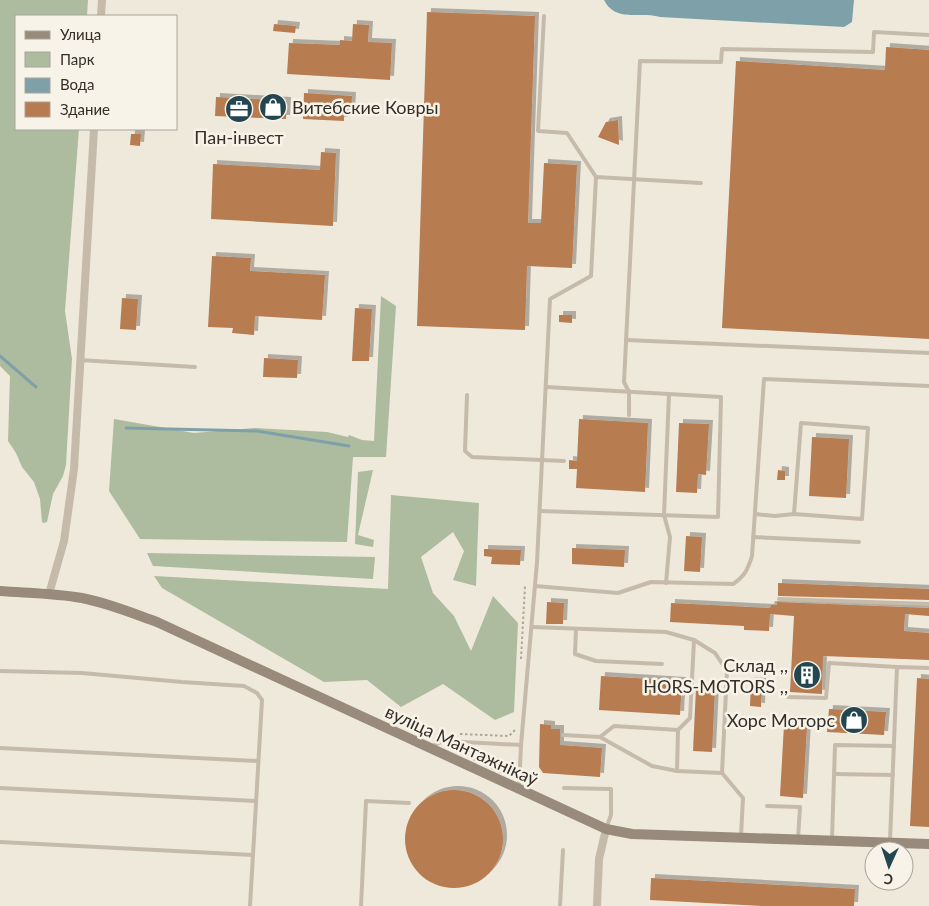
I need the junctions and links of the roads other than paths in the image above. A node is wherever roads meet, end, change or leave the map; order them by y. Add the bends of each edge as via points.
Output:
1 (102, 0) edge
2 (101, 15) edge
3 (544, 16) dead end
4 (929, 35) edge
5 (94, 130) edge
6 (596, 177) junction
7 (634, 179) junction
8 (701, 183) dead end
9 (626, 340) junction
10 (929, 353) edge
11 (79, 360) junction
12 (195, 367) dead end
13 (929, 386) edge
14 (546, 387) junction
15 (629, 392) junction
16 (669, 394) junction
17 (467, 395) dead end
18 (629, 415) dead end
19 (542, 461) junction
20 (564, 461) dead end
21 (540, 511) junction
22 (756, 514) junction
23 (794, 514) junction
24 (664, 515) junction
25 (754, 538) junction
26 (860, 542) dead end
27 (666, 583) junction
28 (535, 586) junction
29 (0, 591) edge
30 (49, 594) junction
31 (779, 599) dead end
32 (929, 604) edge
33 (532, 627) junction
34 (576, 629) junction
35 (694, 640) junction
36 (662, 664) dead end
37 (897, 667) junction
38 (929, 668) edge
39 (0, 670) edge
40 (788, 697) dead end
41 (678, 730) junction
42 (562, 735) dead end
43 (600, 737) junction
44 (521, 745) junction
45 (894, 746) junction
46 (429, 747) junction
47 (0, 748) edge
48 (258, 761) junction
49 (677, 771) junction
50 (722, 773) junction
51 (834, 774) junction
52 (892, 775) junction
53 (0, 788) edge
54 (564, 788) dead end
55 (518, 789) junction
56 (256, 801) junction
57 (409, 803) dead end
58 (767, 806) dead end
59 (606, 829) junction
60 (741, 838) junction
61 (798, 839) junction
62 (832, 840) junction
63 (890, 841) edge
64 (0, 842) edge
65 (864, 842) edge
66 (914, 844) edge
67 (929, 844) edge
68 (563, 850) dead end
69 (253, 855) junction
70 (250, 906) edge
71 (360, 906) edge
72 (560, 906) edge
73 (597, 906) edge

1 - 2 street
3 - 6 lane via 538,131 567,133
4 - 7 lane via 874,32 873,52 722,49 721,62 640,61
5 - 11 street
6 - 7 lane
6 - 14 lane via 590,276 550,299
7 - 8 lane
7 - 9 lane
9 - 10 lane
9 - 15 lane via 624,382
11 - 12 lane
11 - 30 street via 68,520
13 - 22 lane via 764,379
14 - 15 lane
14 - 19 lane
15 - 16 lane
15 - 18 lane
16 - 24 lane
16 - 24 lane via 721,397 718,517
17 - 19 lane via 465,451 472,457
19 - 20 lane
19 - 21 lane
21 - 24 lane
21 - 28 lane
22 - 23 lane
22 - 25 lane
23 - 23 lane via 862,519 868,428 801,423
24 - 27 lane via 670,537
25 - 26 lane
25 - 27 lane via 748,570 733,584
27 - 28 lane via 651,582 618,593
28 - 33 lane
29 - 30 street, вуліца Мантажнікаў
30 - 46 street, вуліца Мантажнікаў via 106,604 157,622
31 - 32 lane
33 - 34 lane
33 - 44 lane
34 - 35 lane via 666,632
34 - 36 lane via 575,654 596,661
35 - 41 lane via 690,718
35 - 50 lane via 715,653 727,671
37 - 38 lane
37 - 40 lane via 829,663 826,698
37 - 45 lane
39 - 48 lane via 244,686 262,700
41 - 43 lane via 614,726
41 - 49 lane
42 - 43 lane
43 - 49 lane via 652,766
44 - 46 lane via 444,741
44 - 55 lane
45 - 51 lane via 835,745
45 - 52 lane
46 - 55 street, вуліца Мантажнікаў
47 - 48 lane
48 - 56 lane
49 - 50 lane
50 - 60 lane via 743,798
51 - 52 lane
51 - 62 lane
52 - 63 lane
53 - 56 lane
54 - 59 lane via 611,789 611,815
55 - 59 street, вуліца Мантажнікаў
56 - 69 lane
57 - 71 lane via 366,801
58 - 61 lane via 800,807
59 - 60 street, вуліца Мантажнікаў via 632,834
59 - 73 street via 599,859
60 - 61 street, вуліца Мантажнікаў
61 - 62 street, вуліца Мантажнікаў
62 - 65 street, вуліца Мантажнікаў
64 - 69 lane
66 - 67 street, вуліца Мантажнікаў
68 - 72 lane
69 - 70 lane

